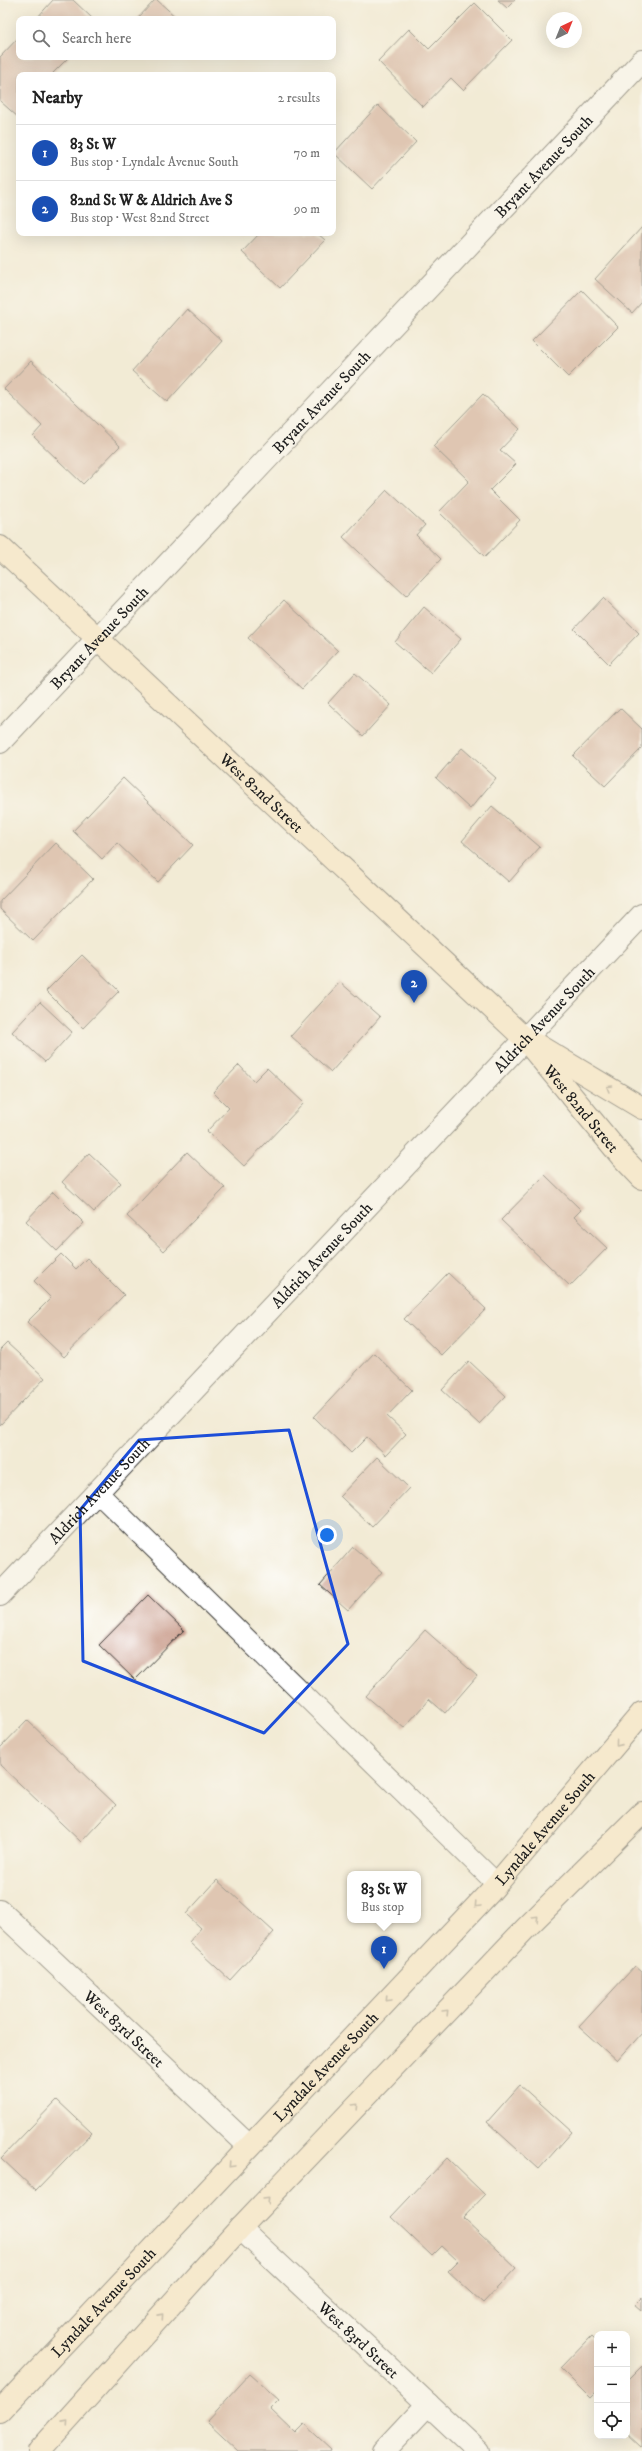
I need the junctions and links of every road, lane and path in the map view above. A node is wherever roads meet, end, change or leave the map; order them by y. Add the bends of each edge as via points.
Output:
1 (642, 61) edge
2 (0, 547) edge
3 (98, 639) junction
4 (0, 742) edge
5 (642, 915) edge
6 (524, 1038) junction
7 (642, 1108) edge
8 (642, 1178) edge
9 (98, 1492) junction
10 (0, 1595) edge
11 (642, 1713) edge
12 (642, 1813) edge
13 (497, 1884) junction
14 (0, 1911) edge
15 (249, 2146) junction
16 (240, 2228) junction
17 (428, 2404) junction
18 (0, 2411) edge
19 (39, 2451) edge
20 (384, 2451) edge
21 (478, 2451) edge

1 - 3 street, Bryant Avenue South
2 - 3 main road, West 82nd Street
3 - 4 street, Bryant Avenue South
3 - 6 main road, West 82nd Street
5 - 6 street, Aldrich Avenue South
7 -> 6 main road, West 82nd Street
6 - 8 main road, West 82nd Street
6 - 9 street, Aldrich Avenue South
9 - 10 street, Aldrich Avenue South
9 - 13 lane
11 -> 13 main road, Lyndale Avenue South
16 -> 12 main road via 525,1929
13 -> 15 main road, Lyndale Avenue South
14 - 15 street, West 83rd Street
15 -> 18 main road, Lyndale Avenue South
16 - 17 street, West 83rd Street
19 -> 16 main road
17 - 20 street
17 - 21 street, West 83rd Street

